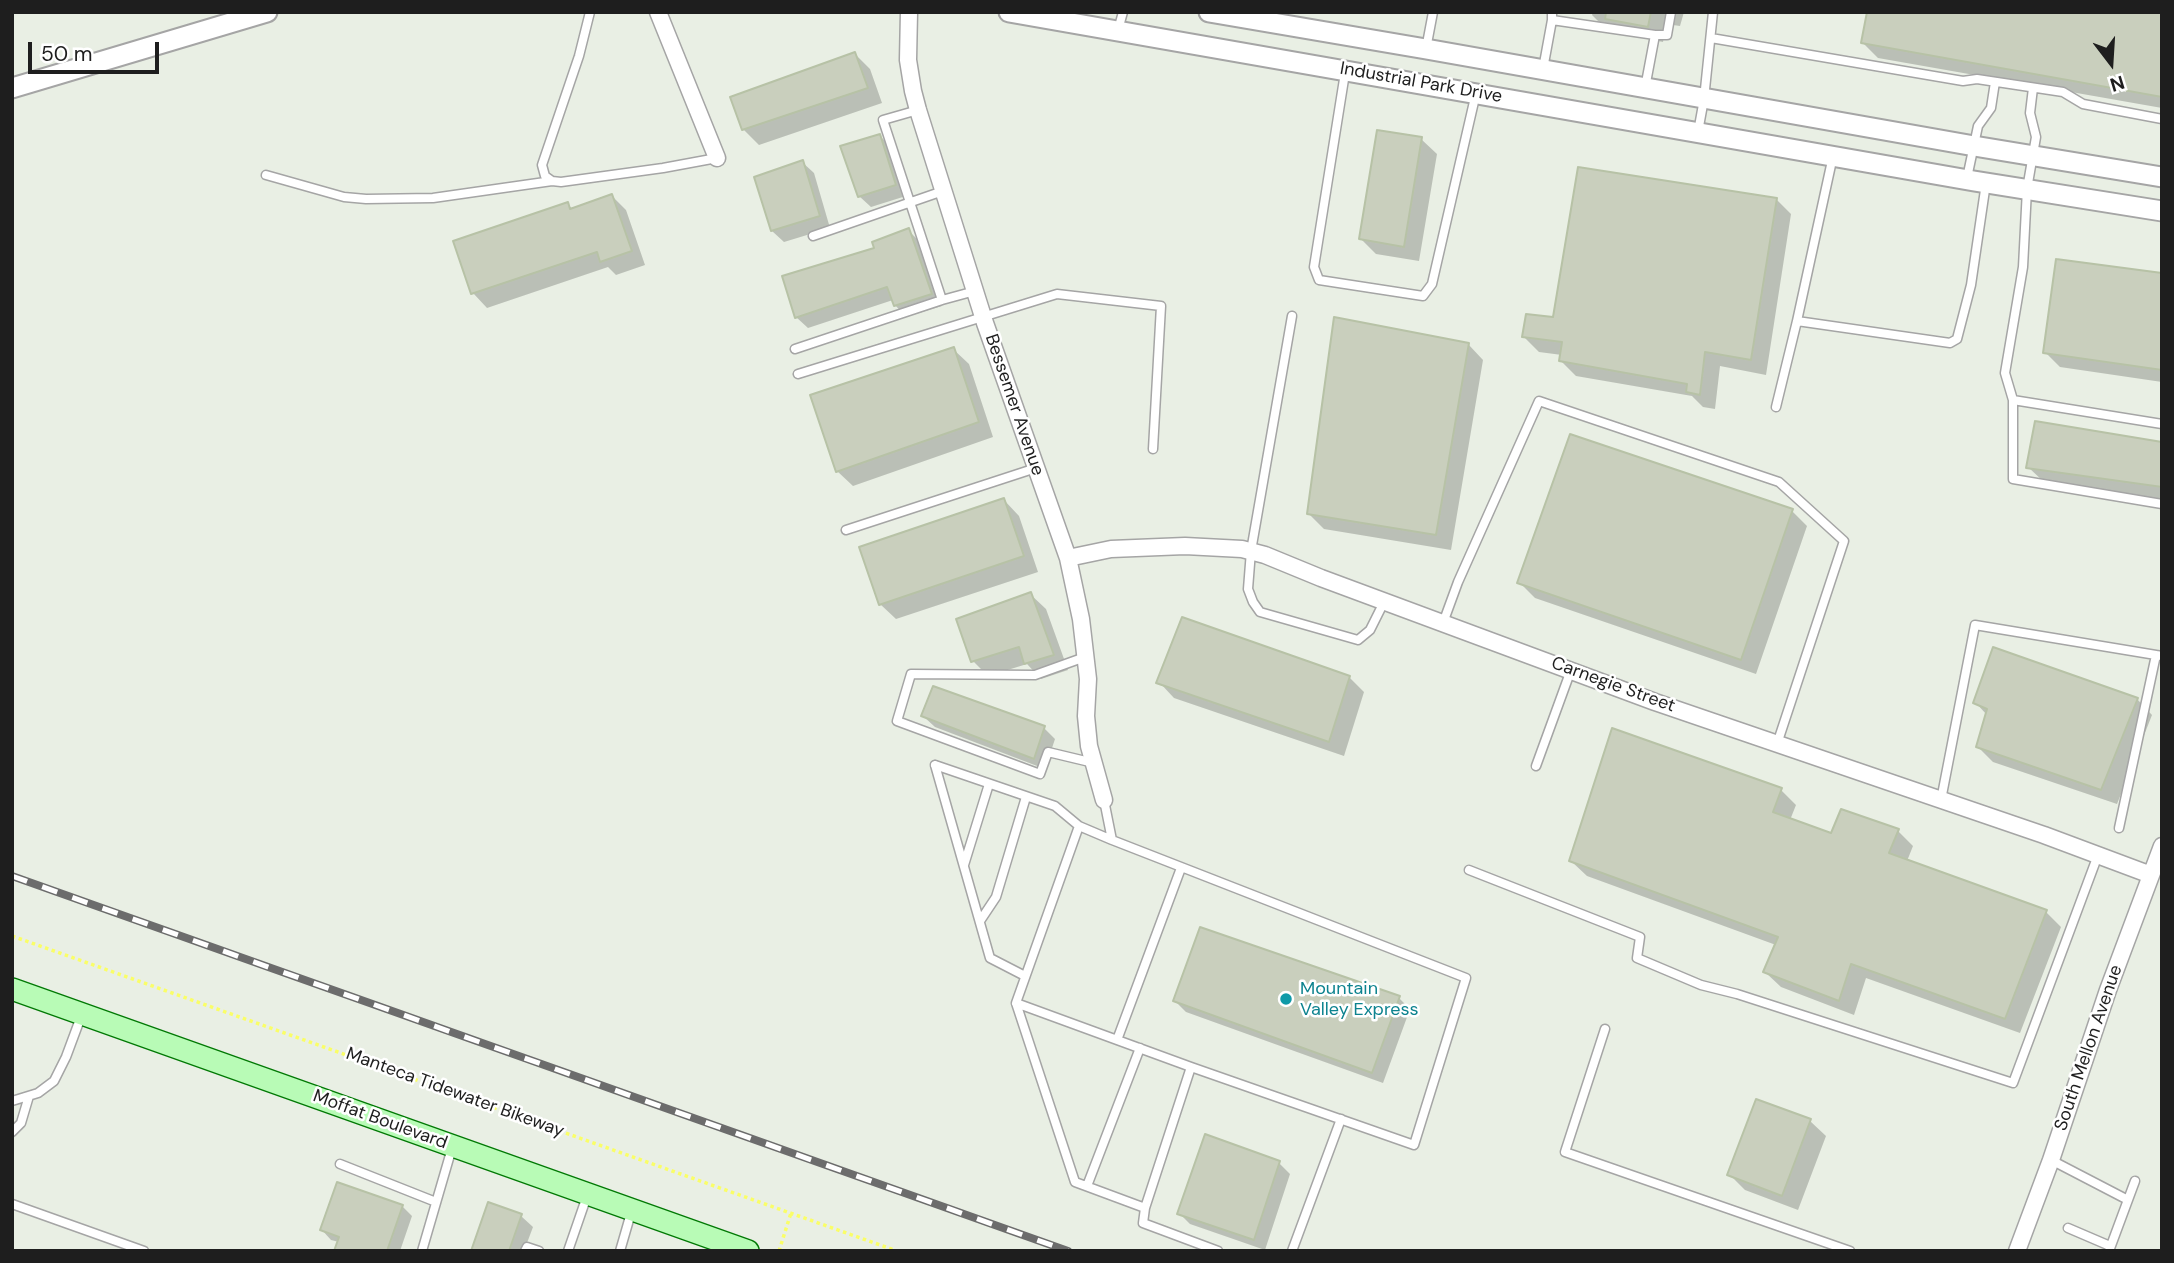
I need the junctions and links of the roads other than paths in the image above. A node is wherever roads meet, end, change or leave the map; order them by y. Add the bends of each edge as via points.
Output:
1 (267, 12) edge
2 (590, 12) edge
3 (658, 12) edge
4 (909, 12) edge
5 (1009, 12) edge
6 (1123, 12) edge
7 (1209, 12) edge
8 (1433, 12) edge
9 (1671, 12) edge
10 (1713, 12) edge
11 (1229, 14) edge
12 (1552, 16) edge
13 (1290, 19) edge
14 (1117, 32) junction
15 (1655, 35) junction
16 (1711, 38) junction
17 (1426, 49) junction
18 (1345, 70) junction
19 (1543, 70) junction
20 (1995, 82) junction
21 (12, 88) edge
22 (2033, 88) junction
23 (1645, 89) junction
24 (1476, 93) junction
25 (1704, 99) junction
26 (918, 110) junction
27 (2162, 119) edge
28 (1842, 123) junction
29 (1698, 132) junction
30 (1974, 146) junction
31 (1994, 150) junction
32 (1833, 156) junction
33 (2034, 156) junction
34 (717, 158) joint
35 (267, 175) dead end
36 (2162, 177) edge
37 (552, 181) junction
38 (1977, 181) junction
39 (2028, 189) junction
40 (943, 191) junction
41 (910, 203) junction
42 (2162, 211) edge
43 (813, 236) dead end
44 (975, 291) junction
45 (942, 300) junction
46 (983, 316) junction
47 (1292, 316) dead end
48 (1797, 321) junction
49 (795, 349) dead end
50 (798, 373) dead end
51 (2013, 400) junction
52 (1776, 407) dead end
53 (2162, 424) edge
54 (1153, 449) dead end
55 (1036, 468) junction
56 (2162, 504) edge
57 (846, 530) dead end
58 (1251, 551) junction
59 (1068, 558) junction
60 (1384, 601) junction
61 (1443, 623) junction
62 (2159, 655) edge
63 (1085, 657) junction
64 (1571, 670) junction
65 (1777, 744) junction
66 (1094, 763) junction
67 (1536, 766) dead end
68 (989, 784) junction
69 (1026, 797) junction
70 (1104, 800) joint
71 (1941, 800) junction
72 (1079, 826) junction
73 (2119, 828) dead end
74 (1112, 840) junction
75 (2161, 851) edge
76 (2098, 855) junction
77 (964, 866) junction
78 (1181, 868) junction
79 (1469, 870) dead end
80 (2151, 875) junction
81 (979, 920) junction
82 (1025, 976) junction
83 (12, 989) edge
84 (1016, 1003) junction
85 (83, 1013) junction
86 (1605, 1029) dead end
87 (1118, 1040) junction
88 (1140, 1048) junction
89 (1191, 1067) junction
90 (29, 1096) junction
91 (12, 1101) edge
92 (1341, 1119) junction
93 (12, 1132) edge
94 (453, 1146) junction
95 (2051, 1160) junction
96 (340, 1164) dead end
97 (2134, 1181) dead end
98 (1087, 1186) junction
99 (588, 1194) junction
100 (2128, 1200) junction
101 (436, 1202) junction
102 (12, 1205) edge
103 (1145, 1208) junction
104 (632, 1210) junction
105 (2068, 1228) dead end
106 (2110, 1248) edge
107 (144, 1251) edge
108 (422, 1251) edge
109 (525, 1251) edge
110 (539, 1251) edge
111 (568, 1251) edge
112 (620, 1251) edge
113 (748, 1251) edge
114 (1217, 1251) edge
115 (1292, 1251) edge
116 (1850, 1251) edge
117 (2017, 1251) edge

1 - 21 street
2 - 37 lane via 542,165
3 - 34 street
4 - 26 street, Bessemer Avenue via 908,60
5 - 14 street, Industrial Park Drive
6 - 14 lane
7 - 11 street, Industrial Park Drive
8 - 17 lane
9 - 15 lane via 1667,35
10 - 16 lane
11 - 13 street, Industrial Park Drive
12 - 15 lane
12 - 19 lane
13 - 17 street, Industrial Park Drive
14 - 18 street, Industrial Park Drive
15 - 23 lane
16 - 20 lane via 1963,82
16 - 25 lane
17 - 19 street, Industrial Park Drive
18 - 24 street, Industrial Park Drive
18 - 24 lane via 1314,267 1319,280 1423,296 1432,284
19 - 23 street, Industrial Park Drive
20 - 22 lane
20 - 30 lane via 1991,108 1978,126
22 - 27 lane via 2063,92 2082,104
22 - 33 lane
23 - 25 street, Industrial Park Drive
24 - 29 street, Industrial Park Drive
25 - 28 street, Industrial Park Drive
25 - 29 lane
26 - 40 street, Bessemer Avenue
26 - 41 lane via 883,120
28 - 30 street, Industrial Park Drive
28 - 32 street
29 - 32 street, Industrial Park Drive
30 - 31 street, Industrial Park Drive
30 - 38 lane
31 - 33 street, Industrial Park Drive
31 - 38 street
32 - 38 street, Industrial Park Drive
32 - 48 lane
33 - 36 street, Industrial Park Drive
33 - 39 lane
34 - 37 lane
35 - 37 lane via 366,199 433,198
38 - 39 street, Industrial Park Drive
38 - 48 lane via 1971,285 1957,339 1950,343
39 - 42 street, Industrial Park Drive
39 - 51 lane via 2023,267 2005,373
40 - 41 lane
40 - 44 street, Bessemer Avenue
41 - 43 lane
41 - 45 lane
44 - 45 lane
44 - 46 street, Bessemer Avenue
45 - 49 lane
46 - 50 lane
46 - 54 lane via 1057,294 1161,306
46 - 55 street, Bessemer Avenue
47 - 58 lane
48 - 52 lane
51 - 53 lane
51 - 56 lane via 2013,479
55 - 57 lane
55 - 59 street, Bessemer Avenue
58 - 59 street, Carnegie Street via 1185,546 1111,550
58 - 60 street, Carnegie Street
58 - 60 lane via 1248,589 1260,612 1359,640
59 - 63 street, Bessemer Avenue
60 - 61 street, Carnegie Street
61 - 64 street, Carnegie Street
61 - 65 lane via 1539,401 1779,482 1844,541
62 - 71 lane via 1975,625
62 - 73 lane
63 - 66 street, Bessemer Avenue via 1086,716
63 - 66 lane via 1035,675 911,674 897,721 1040,774 1048,752
64 - 65 street, Carnegie Street
64 - 67 lane
65 - 71 street, Carnegie Street
66 - 70 street, Bessemer Avenue
68 - 69 lane
68 - 77 lane
68 - 77 lane via 935,765
69 - 72 lane via 1055,806
69 - 81 lane via 996,897
70 - 74 lane
71 - 76 street, Carnegie Street
72 - 74 lane
72 - 82 lane
74 - 78 lane
75 - 80 street, South Mellon Avenue
76 - 79 lane via 2013,1083 1701,985 1637,958 1640,937
76 - 80 street, Carnegie Street
77 - 81 lane
78 - 87 lane
78 - 92 lane via 1466,978 1414,1145
80 - 95 street, South Mellon Avenue
81 - 82 lane via 990,958
82 - 84 lane
83 - 85 main road, Moffat Boulevard
84 - 87 lane
84 - 98 lane via 1075,1182
85 - 90 lane via 54,1081
85 - 94 main road, Moffat Boulevard
86 - 116 lane via 1565,1152
87 - 88 lane
88 - 89 lane
88 - 98 lane
89 - 92 lane
89 - 103 lane
90 - 91 lane
90 - 93 lane via 21,1123
92 - 115 lane
94 - 99 main road, Moffat Boulevard
94 - 101 lane
95 - 100 lane
95 - 117 street, South Mellon Avenue
96 - 101 lane
97 - 100 lane
98 - 103 lane
99 - 104 main road, Moffat Boulevard
99 - 111 lane
100 - 106 lane
101 - 108 lane
102 - 107 lane
103 - 114 lane via 1143,1223
104 - 112 lane
104 - 113 main road, Moffat Boulevard
105 - 106 lane
109 - 110 lane via 527,1247

